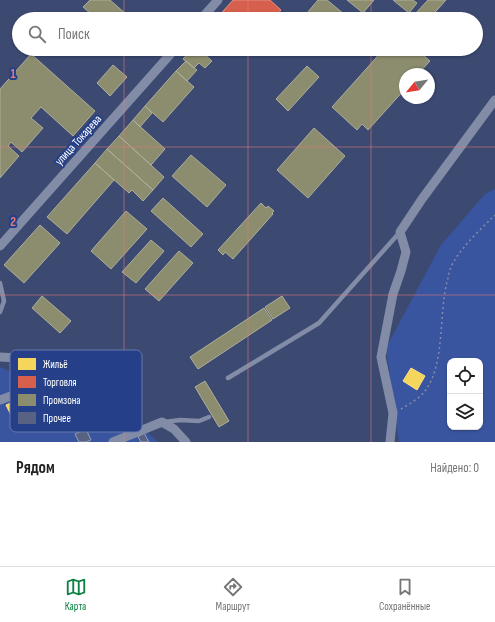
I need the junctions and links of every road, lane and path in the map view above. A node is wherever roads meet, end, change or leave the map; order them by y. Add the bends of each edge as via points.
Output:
1 (218, 0) edge
2 (207, 12) edge
3 (169, 56) edge
4 (495, 100) edge
5 (495, 215) edge
6 (400, 232) junction
7 (0, 246) edge
8 (0, 283) edge
9 (0, 312) edge
10 (0, 357) edge
11 (10, 358) edge
12 (228, 378) dead end
13 (10, 396) edge
14 (0, 400) edge
15 (393, 412) junction
16 (209, 417) dead end
17 (162, 422) junction
18 (142, 430) edge
19 (121, 432) edge
20 (137, 432) edge
21 (124, 437) junction
22 (113, 442) edge
23 (186, 442) edge
24 (390, 442) edge

1 - 2 street
3 - 7 street, улица Токарева
4 - 6 street
5 - 15 path via 452,264 445,287 435,375 425,392 402,409
6 - 12 lane via 319,323
6 - 15 street via 406,252 393,294 381,357
8 - 9 lane via 4,301
10 - 11 street
13 - 14 street
15 - 24 street
16 - 17 lane via 199,421
17 - 18 street
17 - 23 street via 174,429
19 - 21 path
20 - 21 street
21 - 22 street

